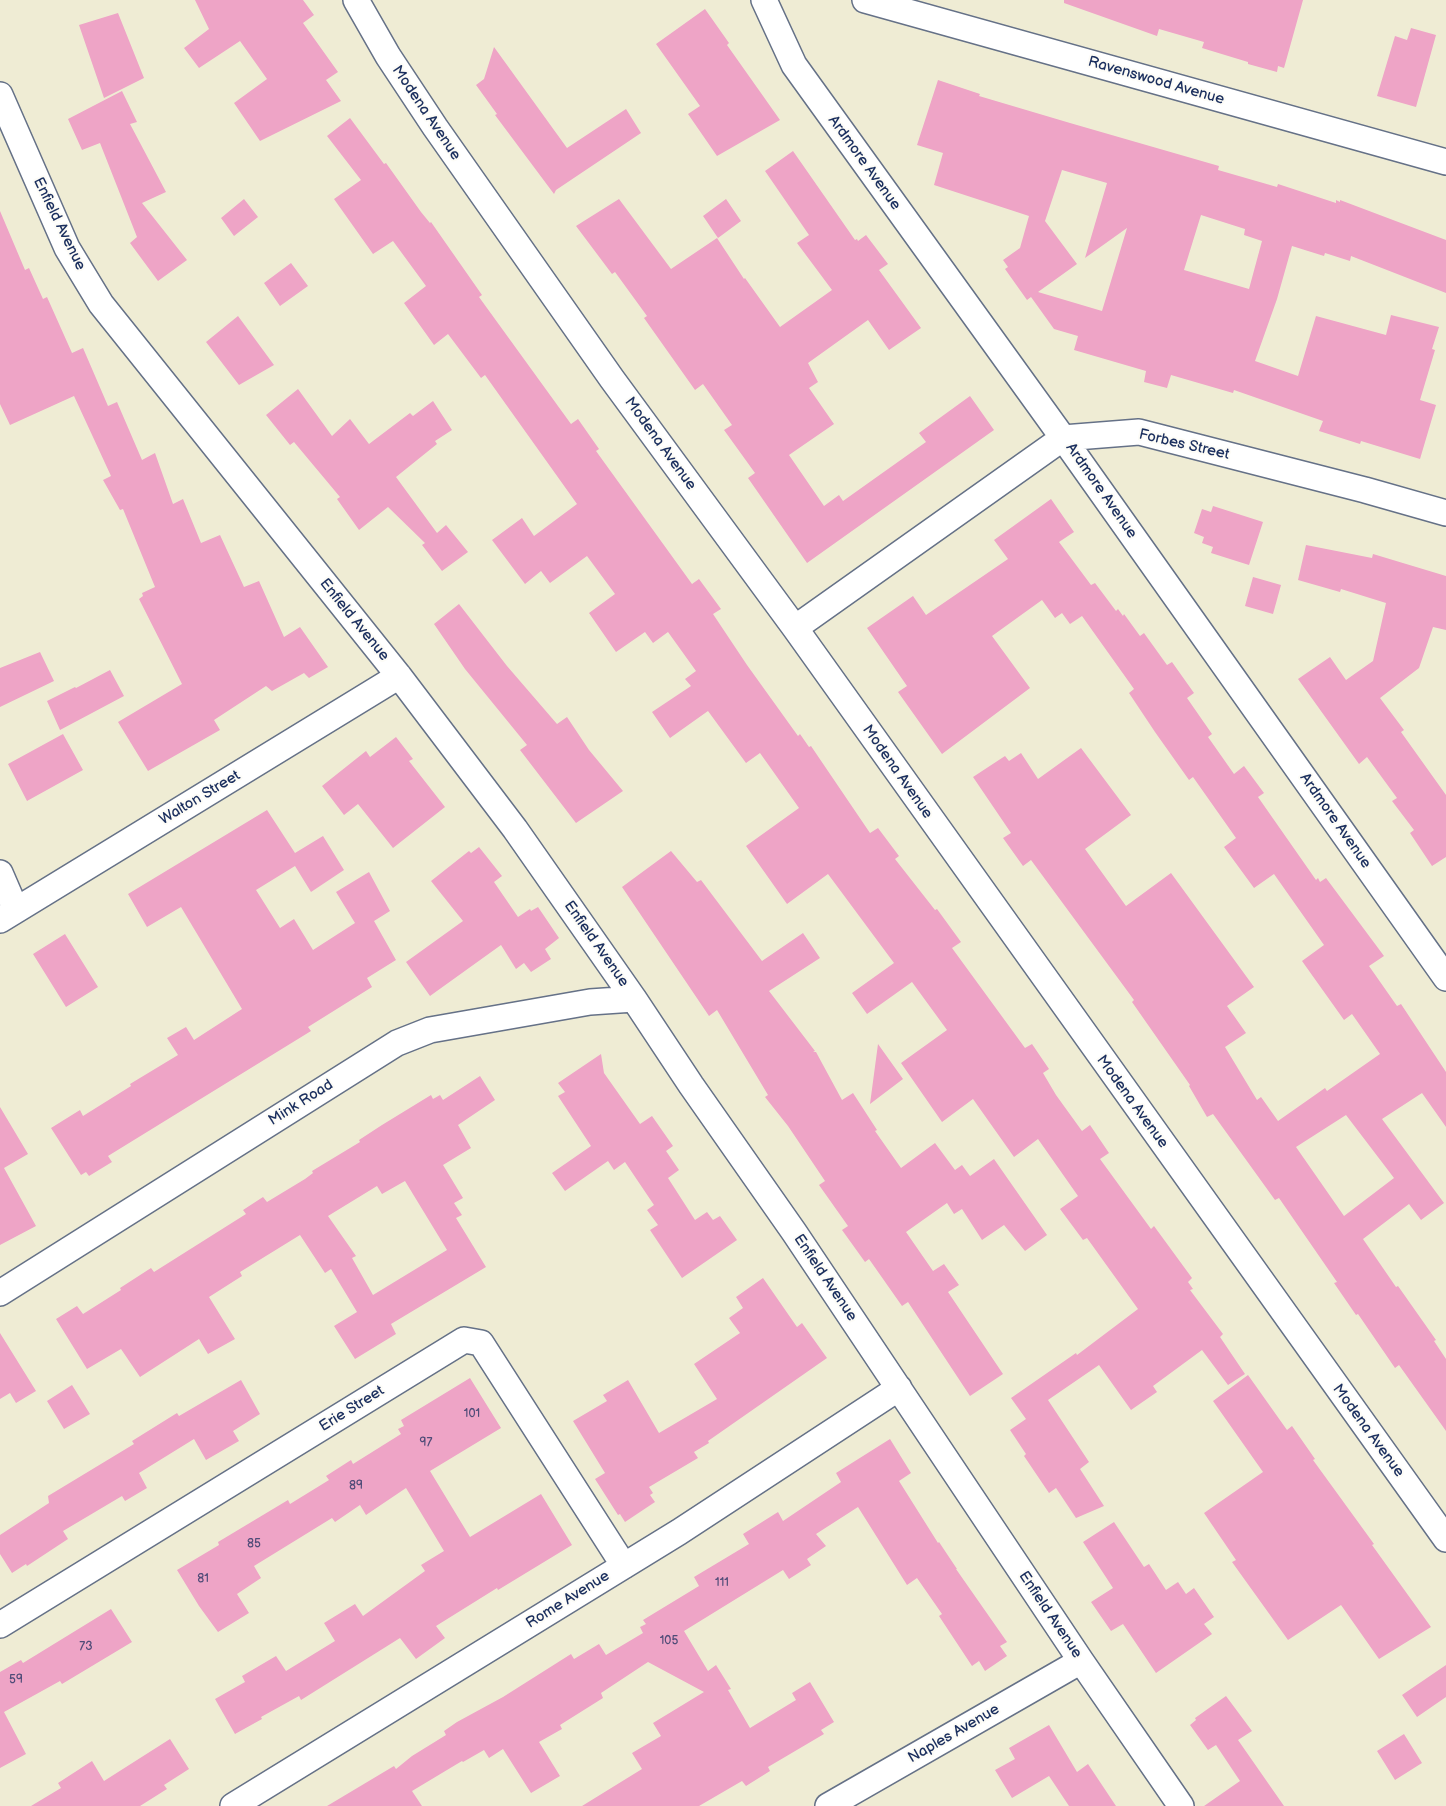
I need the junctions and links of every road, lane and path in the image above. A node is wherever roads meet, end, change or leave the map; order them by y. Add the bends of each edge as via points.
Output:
1 (356, 0) edge
2 (764, 0) edge
3 (865, 0) edge
4 (0, 95) edge
5 (1446, 162) edge
6 (1063, 438) junction
7 (1446, 513) edge
8 (795, 628) junction
9 (399, 676) junction
10 (0, 872) edge
11 (8, 915) edge
12 (1446, 978) edge
13 (634, 999) junction
14 (0, 1293) edge
15 (899, 1388) junction
16 (1442, 1526) edge
17 (624, 1566) junction
18 (0, 1625) edge
19 (1081, 1661) junction
20 (233, 1806) edge
21 (828, 1806) edge
22 (1181, 1806) edge

1 - 8 street, Modena Avenue via 388,56 441,135 612,379
2 - 6 street, Ardmore Avenue via 794,65
3 - 5 street, Ravenswood Avenue
4 - 9 street, Enfield Avenue via 67,248 101,304
6 - 7 street, Forbes Street via 1140,432
6 - 8 street
6 - 12 street, Ardmore Avenue
8 - 16 street, Modena Avenue
9 - 11 street, Walton Street
9 - 13 street, Enfield Avenue via 515,829
10 - 11 street
13 - 14 street, Mink Road via 590,1002 430,1030 397,1043
13 - 15 street, Enfield Avenue
15 - 17 street, Rome Avenue
15 - 19 street, Enfield Avenue
17 - 18 street, Erie Street via 481,1343 464,1340
17 - 20 street, Rome Avenue
19 - 21 street, Naples Avenue
19 - 22 street, Enfield Avenue

